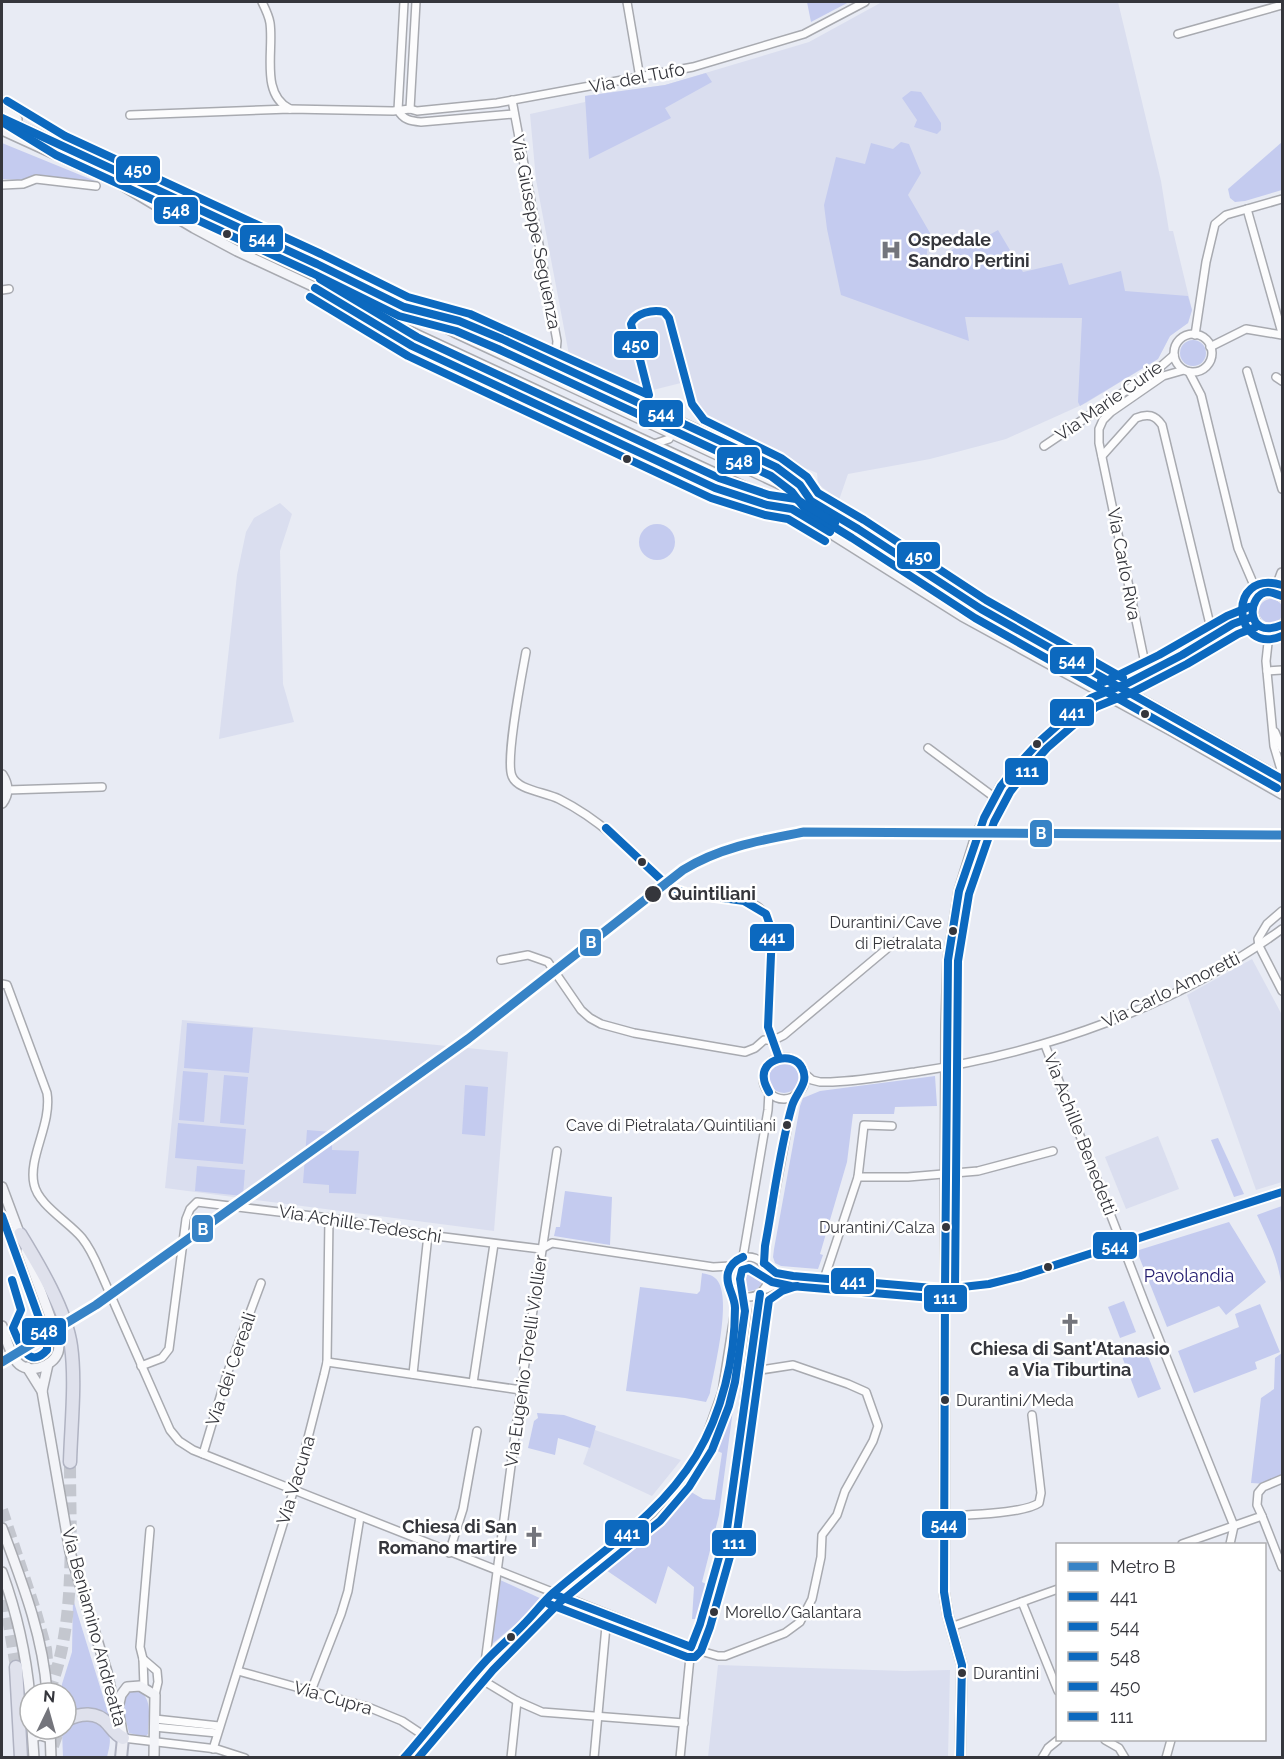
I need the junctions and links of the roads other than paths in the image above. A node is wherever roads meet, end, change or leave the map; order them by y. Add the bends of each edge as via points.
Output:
1 (262, 2) edge
2 (404, 2) edge
3 (416, 2) edge
4 (627, 2) edge
5 (864, 2) edge
6 (1282, 5) edge
7 (1178, 34) dead end
8 (402, 37) junction
9 (414, 38) junction
10 (639, 78) junction
11 (513, 100) junction
12 (410, 109) junction
13 (2, 110) edge
14 (290, 110) junction
15 (398, 110) junction
16 (514, 114) junction
17 (130, 116) dead end
18 (2, 118) edge
19 (2, 130) edge
20 (60, 145) junction
21 (2, 184) edge
22 (96, 186) dead end
23 (1282, 199) edge
24 (1247, 208) junction
25 (339, 298) junction
26 (404, 307) junction
27 (1282, 334) edge
28 (1195, 335) junction
29 (1210, 347) junction
30 (1174, 355) junction
31 (555, 363) junction
32 (1187, 371) junction
33 (1247, 371) dead end
34 (679, 420) junction
35 (673, 433) junction
36 (654, 444) junction
37 (1044, 446) dead end
38 (1102, 456) junction
39 (1282, 489) edge
40 (812, 501) junction
41 (792, 509) junction
42 (1282, 573) edge
43 (1279, 594) edge
44 (1256, 599) junction
45 (1252, 617) junction
46 (1279, 627) edge
47 (1213, 637) junction
48 (526, 652) dead end
49 (1282, 670) edge
50 (1267, 671) junction
51 (1147, 673) junction
52 (1118, 687) junction
53 (1103, 694) junction
54 (1273, 724) junction
55 (928, 748) dead end
56 (1282, 749) edge
57 (1282, 773) edge
58 (2, 776) edge
59 (1282, 779) edge
60 (102, 787) dead end
61 (7, 790) junction
62 (1282, 791) edge
63 (994, 797) junction
64 (2, 802) edge
65 (1282, 911) edge
66 (1282, 929) edge
67 (896, 941) dead end
68 (1258, 946) junction
69 (501, 960) dead end
70 (4, 984) edge
71 (1282, 991) edge
72 (771, 1040) junction
73 (1045, 1045) junction
74 (779, 1058) junction
75 (946, 1067) junction
76 (804, 1073) junction
77 (769, 1092) junction
78 (795, 1095) junction
79 (892, 1126) dead end
80 (557, 1151) dead end
81 (1053, 1151) dead end
82 (946, 1175) junction
83 (858, 1177) junction
84 (2, 1187) edge
85 (1282, 1192) edge
86 (329, 1218) junction
87 (20, 1234) junction
88 (428, 1234) junction
89 (494, 1244) junction
90 (1123, 1244) junction
91 (542, 1249) junction
92 (743, 1257) junction
93 (765, 1264) junction
94 (731, 1266) junction
95 (713, 1267) junction
96 (793, 1276) junction
97 (824, 1279) junction
98 (728, 1280) junction
99 (261, 1283) dead end
100 (732, 1289) junction
101 (945, 1290) junction
102 (762, 1292) junction
103 (2, 1326) edge
104 (4, 1337) edge
105 (327, 1362) junction
106 (48, 1364) junction
107 (141, 1366) junction
108 (27, 1367) junction
109 (748, 1372) junction
110 (413, 1374) junction
111 (473, 1383) junction
112 (521, 1390) junction
113 (42, 1391) junction
114 (1032, 1415) dead end
115 (477, 1431) dead end
116 (202, 1454) junction
117 (70, 1462) tunnel mouth
118 (1282, 1479) edge
119 (294, 1490) junction
120 (944, 1516) junction
121 (1262, 1516) junction
122 (360, 1517) junction
123 (1234, 1526) junction
124 (2, 1528) edge
125 (150, 1530) dead end
126 (1187, 1543) edge
127 (1230, 1543) edge
128 (449, 1553) junction
129 (1282, 1567) edge
130 (2, 1572) edge
131 (496, 1572) junction
132 (1056, 1590) edge
133 (553, 1594) junction
134 (1022, 1602) junction
135 (607, 1615) junction
136 (951, 1627) junction
137 (691, 1647) junction
138 (143, 1659) junction
139 (484, 1663) junction
140 (16, 1667) tunnel mouth
141 (238, 1671) junction
142 (107, 1672) junction
143 (474, 1675) junction
144 (28, 1681) edge
145 (46, 1681) edge
146 (1056, 1686) edge
147 (144, 1687) junction
148 (124, 1689) junction
149 (311, 1691) junction
150 (155, 1695) junction
151 (517, 1701) junction
152 (118, 1709) junction
153 (78, 1715) edge
154 (598, 1717) junction
155 (155, 1723) junction
156 (684, 1723) junction
157 (218, 1730) junction
158 (423, 1735) junction
159 (123, 1738) junction
160 (33, 1741) edge
161 (50, 1741) tunnel mouth
162 (1057, 1741) edge
163 (1107, 1741) edge
164 (1171, 1741) edge
165 (154, 1743) junction
166 (213, 1749) junction
167 (21, 1758) edge
168 (34, 1758) edge
169 (51, 1758) edge
170 (121, 1758) edge
171 (154, 1758) edge
172 (245, 1758) edge
173 (404, 1758) edge
174 (511, 1758) edge
175 (594, 1758) edge
176 (680, 1758) edge
177 (960, 1758) edge
178 (1042, 1758) edge
179 (1125, 1758) edge
180 (1166, 1758) edge

1 - 14 street via 270,22 272,88 277,99
2 - 8 street
3 - 9 street
4 - 10 street
5 - 10 street, Via del Tufo via 789,39
6 - 7 street
8 - 9 street
8 - 15 street
9 - 12 street
10 - 11 street, Via del Tufo
11 - 12 street, Via del Tufo
11 - 16 street, Via Giuseppe Seguenza
12 - 15 street, Via del Tufo
13 - 20 main road
14 - 15 street, Via del Tufo
14 - 17 street, Via del Tufo
15 - 16 street, Via del Tufo via 406,118 421,122
16 - 31 street, Via Giuseppe Seguenza via 556,337
18 - 20 main road
19 - 25 main road via 120,184 213,239
20 - 26 main road
21 - 22 street via 23,184 36,179
23 - 24 street
24 - 27 street
24 - 28 street via 1222,217 1215,224
25 - 36 main road
25 - 41 street via 402,341 704,483 759,503
26 - 31 street via 466,324
26 - 35 main road
27 - 29 street via 1246,329
28 - 29 street
28 - 30 street via 1179,341
29 - 32 street via 1207,366
30 - 32 street via 1177,365
30 - 37 street, Via Marie Curie
31 - 34 street
32 - 38 street, Via Carlo Riva via 1163,376 1103,420 1099,429
32 - 44 street via 1201,395 1238,548
33 - 39 street
34 - 35 street
34 - 40 street via 777,467 800,485
35 - 36 street via 667,441
35 - 40 main road
36 - 41 main road
38 - 47 street via 1137,418 1152,415 1162,425
38 - 51 street, Via Carlo Riva
40 - 52 main road via 981,609
41 - 53 main road via 944,605
42 - 43 main road
43 - 44 main road via 1263,594
44 - 45 main road
45 - 46 main road via 1260,626
45 - 47 main road
46 - 50 street via 1267,650
47 - 51 main road
48 - 72 street via 510,773 519,785 570,804 606,828 670,888 744,901 765,912 772,932 768,1027
49 - 50 street
50 - 54 street
51 - 52 main road
52 - 53 main road
52 - 59 main road
53 - 62 main road
53 - 63 main road via 1082,705 1040,741
54 - 56 street
54 - 57 street
55 - 63 street
58 - 61 main road
60 - 61 street
61 - 64 main road
63 - 75 main road via 976,836 955,909 948,970
65 - 68 street, Via Carlo Amoretti via 1262,930
66 - 68 street, Via Carlo Amoretti
67 - 72 street via 784,1035
68 - 71 street
68 - 73 street, Via Carlo Amoretti via 1215,972 1128,1014
69 - 72 street via 528,955 548,962 585,1013 616,1029 745,1052
70 - 107 street via 48,1102 33,1172 34,1188 87,1245
72 - 74 street
73 - 75 street, Via Carlo Amoretti
73 - 90 street, Via Achille Benedetti
74 - 76 street via 796,1061
74 - 77 street via 768,1064 764,1074
75 - 76 street, Via Carlo Amoretti via 825,1083
75 - 82 main road
76 - 78 street via 803,1087
77 - 78 street via 782,1099
77 - 92 street
78 - 93 street via 765,1246
79 - 83 street via 864,1125
80 - 91 street, Via Eugenio Torelli Viollier
81 - 82 street via 985,1170
82 - 83 street
82 - 101 main road
83 - 97 street
84 - 87 main road, Via Beniamino Andreatta
85 - 90 street
86 - 88 street, Via Achille Tedeschi
86 - 105 street, Via Vacuna
86 - 107 street, Via Achille Tedeschi via 204,1201 194,1204 186,1219 169,1348 162,1358
87 - 106 main road, Via Beniamino Andreatta via 58,1338 57,1353
87 - 117 highway via 40,1266 71,1344
88 - 89 street, Via Achille Tedeschi
88 - 110 street
89 - 91 street, Via Achille Tedeschi
89 - 111 street
90 - 101 street via 1001,1281
90 - 123 street, Via Achille Benedetti
91 - 95 street via 552,1243
91 - 112 street, Via Eugenio Torelli Viollier
92 - 93 street via 753,1257
92 - 94 street
93 - 96 street via 776,1273
93 - 102 street via 769,1279
94 - 95 street
94 - 98 street
95 - 98 street
96 - 97 street
96 - 102 street
97 - 101 street
98 - 100 street
99 - 116 street, Via dei Cereali
100 - 102 street via 751,1298
100 - 133 street via 735,1310 724,1385 698,1454 653,1513
101 - 120 main road
102 - 109 street
103 - 104 main road, Via Beniamino Andreatta
104 - 108 main road, Via Beniamino Andreatta via 17,1362
105 - 110 street
105 - 119 street, Via Vacuna
106 - 108 main road
106 - 113 main road, Via Beniamino Andreatta
107 - 116 street via 174,1437
108 - 113 main road, Via Beniamino Andreatta
109 - 137 street via 727,1529
109 - 137 street via 789,1365 848,1384 866,1392 878,1426 837,1515 822,1535 812,1599 800,1622 785,1633 725,1656
110 - 111 street
111 - 112 street
112 - 131 street, Via Eugenio Torelli Viollier
113 - 142 main road, Via Beniamino Andreatta via 70,1552
114 - 120 street via 1039,1503 984,1514
115 - 128 street via 463,1509
116 - 119 street
118 - 121 street via 1260,1490 1257,1502
119 - 122 street
119 - 141 street, Via Vacuna
120 - 136 main road via 945,1601
121 - 123 street
121 - 129 street
122 - 128 street
122 - 149 street via 348,1591
123 - 126 street
123 - 127 street
124 - 145 main road via 41,1644
125 - 138 street via 140,1647
128 - 131 street
130 - 144 main road via 20,1630
131 - 133 street
131 - 139 street, Via Eugenio Torelli Viollier
132 - 134 street
133 - 135 street
133 - 139 street
134 - 136 street
134 - 146 street
135 - 137 street
135 - 154 street
136 - 177 main road via 962,1671
137 - 156 street
138 - 147 street
138 - 150 street via 157,1671
139 - 143 street
140 - 167 highway
141 - 149 street, Via Cupra
141 - 157 street, Via Vacuna
142 - 148 main road
142 - 152 main road, Via Beniamino Andreatta
143 - 151 street
143 - 158 street
147 - 148 main road
147 - 150 main road
148 - 152 main road
149 - 158 street, Via Cupra via 387,1714
150 - 155 main road
151 - 154 street via 542,1712
151 - 174 street
152 - 159 main road, Via Beniamino Andreatta
153 - 159 highway via 96,1716
154 - 156 street
154 - 175 street
155 - 157 street
155 - 165 main road
156 - 176 street
157 - 166 street, Via Vacuna
158 - 173 street
159 - 165 street
159 - 170 main road, Via Beniamino Andreatta
160 - 168 main road
161 - 169 main road
162 - 178 street
163 - 179 street via 1119,1748
164 - 180 street
165 - 166 street
165 - 171 main road
166 - 172 street

